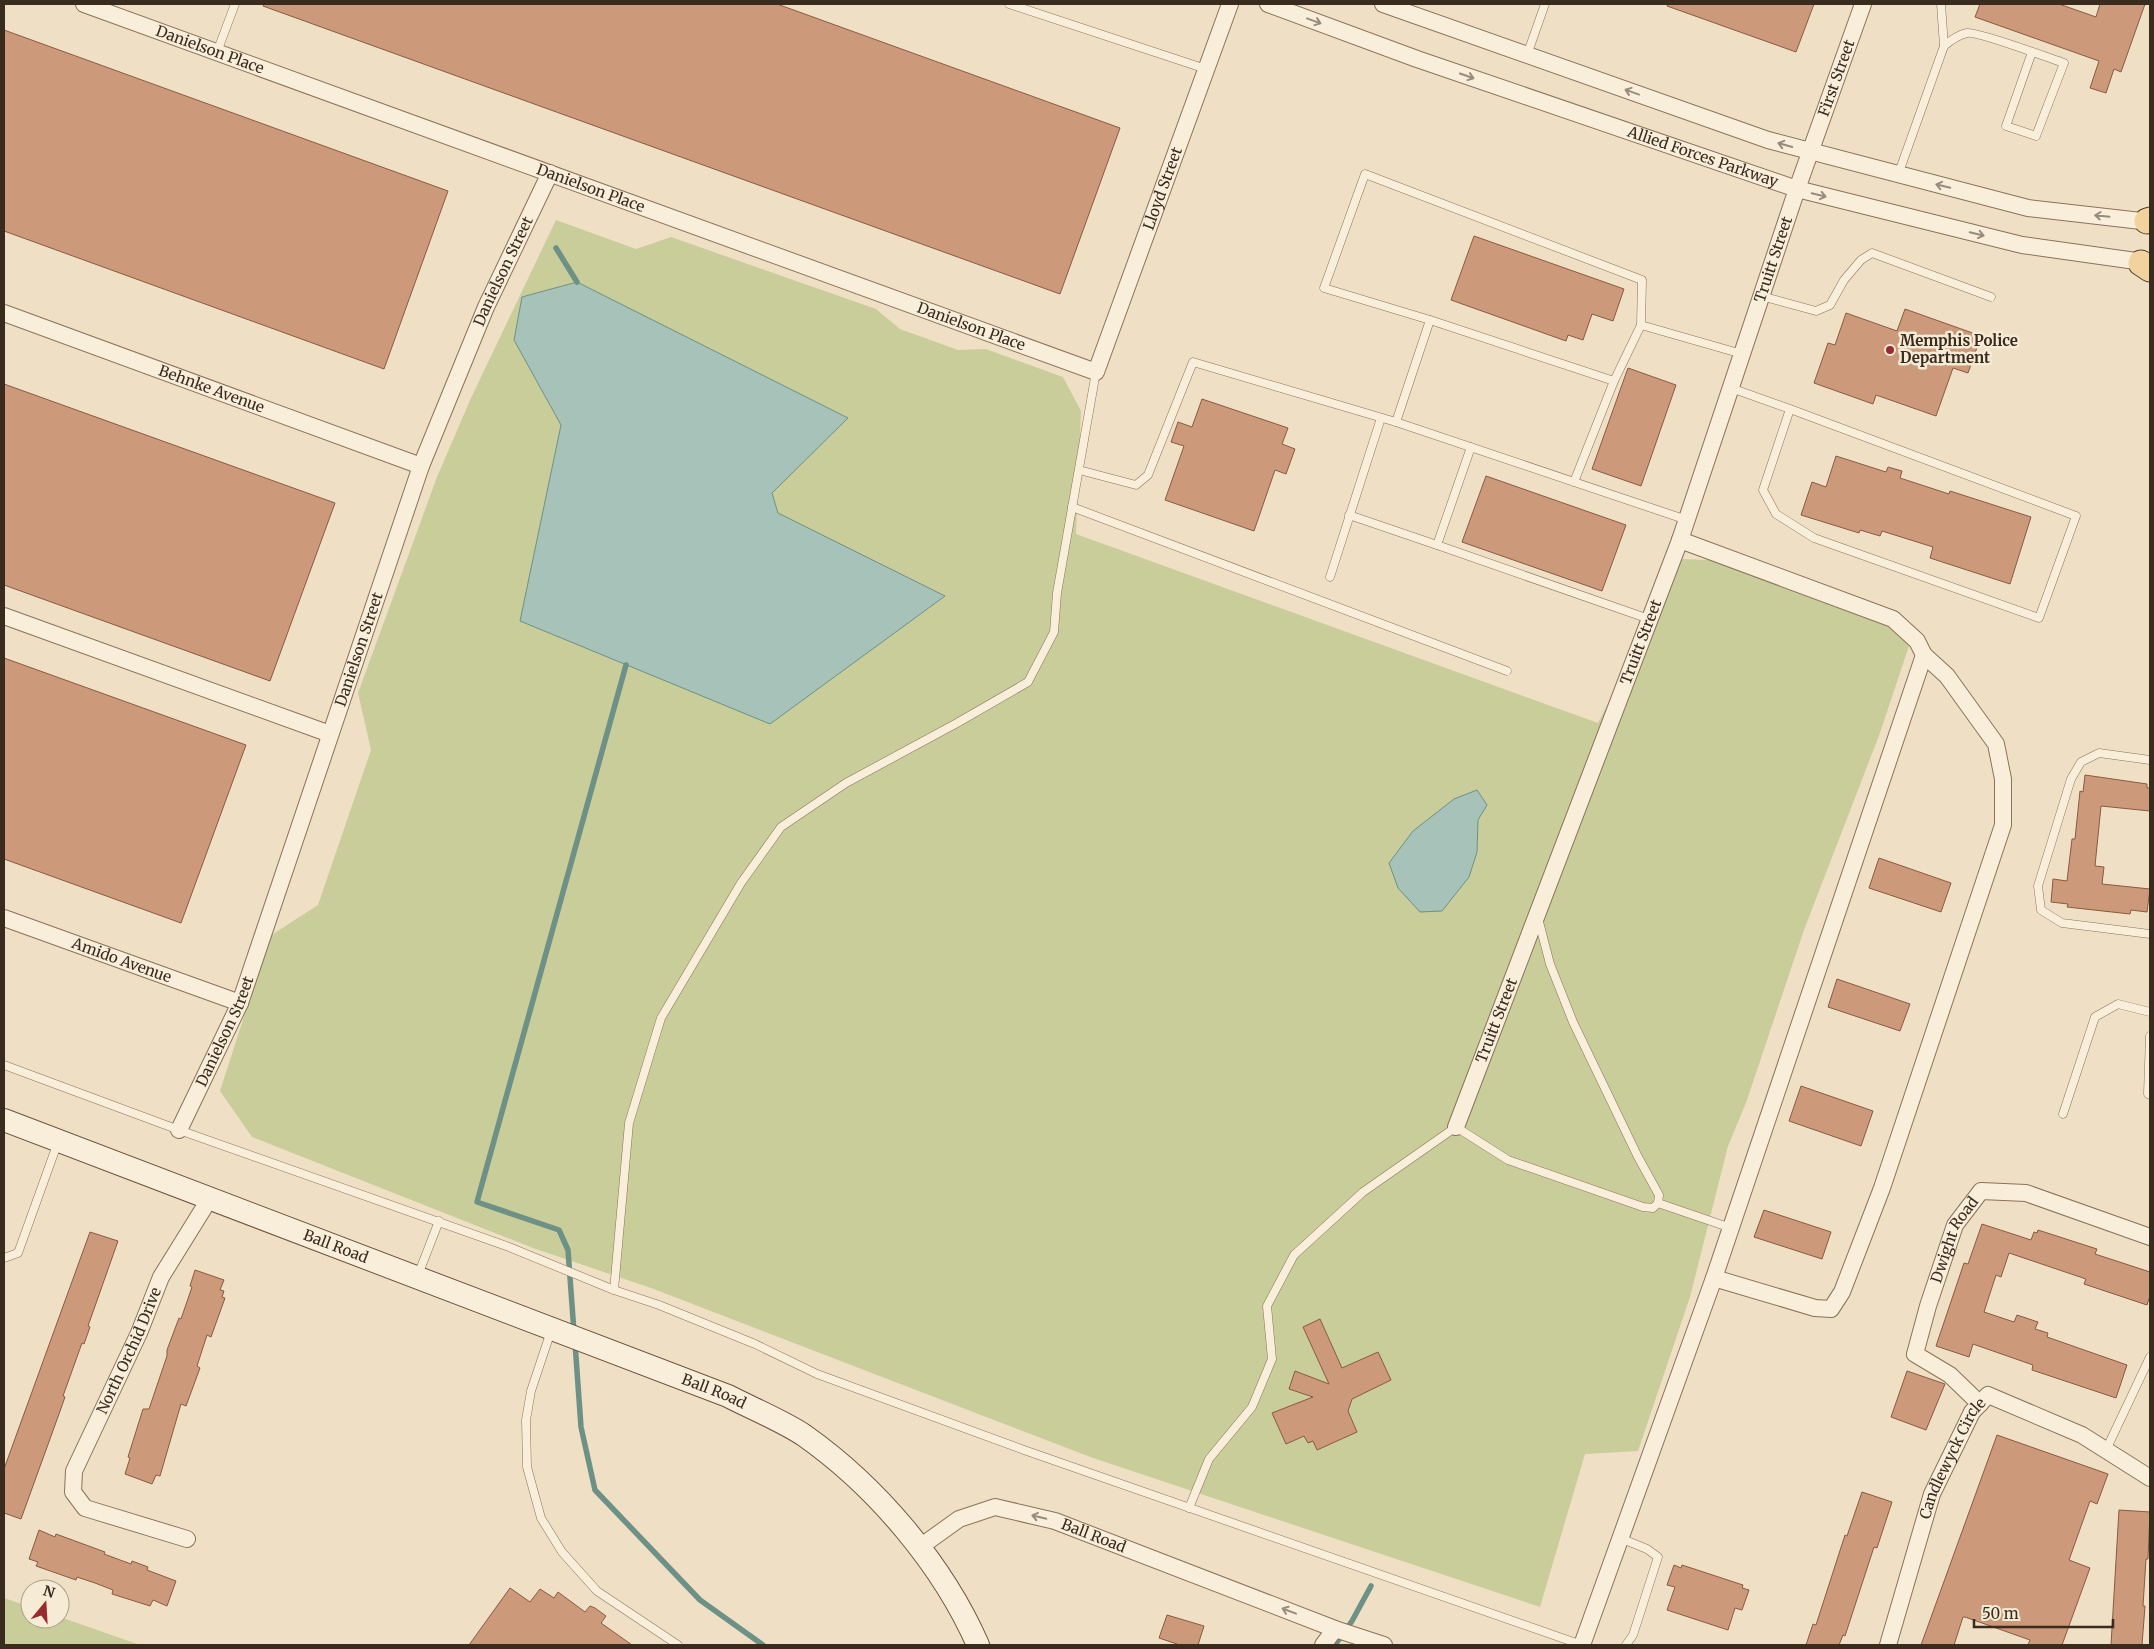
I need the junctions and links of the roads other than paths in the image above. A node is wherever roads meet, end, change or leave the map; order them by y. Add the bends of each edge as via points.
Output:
1 (84, 4) edge
2 (235, 4) edge
3 (1009, 4) edge
4 (1230, 4) edge
5 (1268, 4) edge
6 (1383, 4) edge
7 (1545, 4) edge
8 (1863, 4) edge
9 (1941, 4) edge
10 (1944, 46) junction
11 (217, 52) junction
12 (2032, 52) junction
13 (1527, 55) junction
14 (1206, 69) junction
15 (1810, 152) junction
16 (550, 173) junction
17 (1898, 175) junction
18 (1797, 189) junction
19 (2149, 221) edge
20 (2147, 265) edge
21 (1761, 296) junction
22 (1991, 297) dead end
23 (4, 313) edge
24 (1430, 320) junction
25 (1640, 325) junction
26 (1742, 354) junction
27 (1096, 372) junction
28 (1614, 381) junction
29 (1731, 388) junction
30 (1790, 409) junction
31 (1381, 418) junction
32 (1396, 422) junction
33 (1471, 447) junction
34 (421, 466) junction
35 (1079, 470) junction
36 (1574, 482) junction
37 (1072, 507) junction
38 (1350, 516) junction
39 (1687, 520) junction
40 (1680, 540) junction
41 (1437, 545) junction
42 (1330, 577) dead end
43 (4, 616) edge
44 (1649, 619) junction
45 (1924, 655) junction
46 (1508, 671) dead end
47 (330, 734) junction
48 (2150, 760) edge
49 (1537, 914) junction
50 (4, 918) edge
51 (2150, 934) edge
52 (240, 1003) junction
53 (2150, 1012) edge
54 (2150, 1036) edge
55 (4, 1065) edge
56 (2150, 1095) edge
57 (2063, 1114) dead end
58 (4, 1120) edge
59 (1456, 1127) junction
60 (179, 1130) junction
61 (58, 1140) junction
62 (210, 1198) junction
63 (1658, 1203) junction
64 (439, 1221) junction
65 (1731, 1228) junction
66 (2150, 1237) edge
67 (4, 1258) edge
68 (418, 1278) junction
69 (1714, 1278) junction
70 (614, 1290) junction
71 (556, 1330) junction
72 (2150, 1358) edge
73 (1980, 1404) junction
74 (2106, 1450) junction
75 (2150, 1478) edge
76 (1189, 1508) junction
77 (1620, 1538) junction
78 (187, 1539) dead end
79 (920, 1547) junction
80 (1335, 1629) junction
81 (678, 1645) edge
82 (978, 1645) edge
83 (1323, 1645) edge
84 (1384, 1645) edge
85 (1582, 1645) edge
86 (1626, 1645) edge
87 (1888, 1645) edge

1 - 11 street, Danielson Place
2 - 11 lane
3 - 14 lane
4 - 14 street, Lloyd Street
5 -> 18 street, Allied Forces Parkway via 1417,59
6 - 13 street
7 - 13 lane
8 - 15 street, First Street
9 - 10 lane
10 - 12 lane via 1969,32
10 - 17 lane
11 - 16 street, Danielson Place
12 - 12 lane via 2064,62 2036,136 2006,126
15 -> 13 street
14 - 27 street, Lloyd Street
15 - 17 street
15 - 18 street, Truitt Street
16 - 27 street, Danielson Place
16 - 34 street, Danielson Street via 486,307
19 -> 17 street via 2028,208
18 -> 20 street, Allied Forces Parkway via 2022,245
18 - 21 street, Truitt Street
21 - 22 lane via 1816,311 1830,305 1844,280 1861,260 1872,254
21 - 26 street, Truitt Street
23 - 34 street, Behnke Avenue
24 - 25 lane via 1324,288 1365,174 1642,280
24 - 28 lane
24 - 32 lane
25 - 26 lane
25 - 28 lane
26 - 29 street, Truitt Street
27 - 35 lane
28 - 36 lane
29 - 30 lane
29 - 39 street, Truitt Street
30 - 30 lane via 2076,516 2039,618 1814,538 1776,514 1764,490
31 - 32 lane
31 - 35 lane via 1193,362 1148,475 1136,485
31 - 38 lane
32 - 33 lane
33 - 36 lane
33 - 41 lane
34 - 47 street, Danielson Street
35 - 37 lane
36 - 39 lane
37 - 46 lane
37 - 70 lane via 1057,592 1054,632 1028,682 846,783 781,827 741,883 661,1018 629,1123
38 - 41 lane
38 - 42 lane
39 - 40 street, Truitt Street
40 - 44 street, Truitt Street
40 - 45 street via 1892,619 1916,641
41 - 44 lane
43 - 47 street
44 - 49 street, Truitt Street
45 - 65 street
45 - 69 street via 1948,676 1996,744 2003,779 2003,825 1882,1188 1842,1292 1830,1309 1815,1308
47 - 52 street, Danielson Street
48 - 51 lane via 2099,753 2081,762 2071,779 2038,886 2041,910 2062,923
49 - 59 street, Truitt Street
49 - 63 lane via 1550,964 1573,1022 1659,1195
50 - 52 street, Amido Avenue
52 - 60 street, Danielson Street
53 - 57 lane via 2118,1004 2095,1017
54 - 56 lane
55 - 60 lane
58 - 61 main road, Ball Road
59 - 63 lane via 1508,1160 1643,1207 1653,1208
59 - 76 lane via 1363,1192 1294,1255 1267,1306 1272,1359 1252,1407 1209,1458
60 - 64 lane
61 - 62 main road, Ball Road
61 - 67 lane via 18,1253
62 - 68 main road, Ball Road
62 - 78 street, North Orchid Drive via 160,1277 139,1333 74,1471 73,1492 85,1508
63 - 65 lane
64 - 68 lane
64 - 70 lane
65 - 69 street
66 - 73 street, Dwight Road via 2026,1193 1981,1192 1955,1225 1915,1354 1950,1375
68 - 71 main road, Ball Road
69 - 77 street
70 - 76 lane via 755,1344 817,1374
71 - 79 main road, Ball Road via 728,1396 804,1436 861,1482
71 - 81 lane via 531,1391 526,1420 527,1467 541,1518 562,1552 597,1591
72 - 74 lane
73 - 74 street, Candlewyck Circle via 1988,1395 2082,1435
73 - 87 street, Candlewyck Circle via 1972,1412 1932,1494
74 - 75 street, Candlewyck Circle
76 - 85 lane
77 - 85 street
77 - 86 lane via 1658,1557
80 -> 79 street, Ball Road via 1055,1521 995,1507 959,1519
79 - 82 main road via 952,1593
80 - 83 street
80 - 84 street, Ball Road

